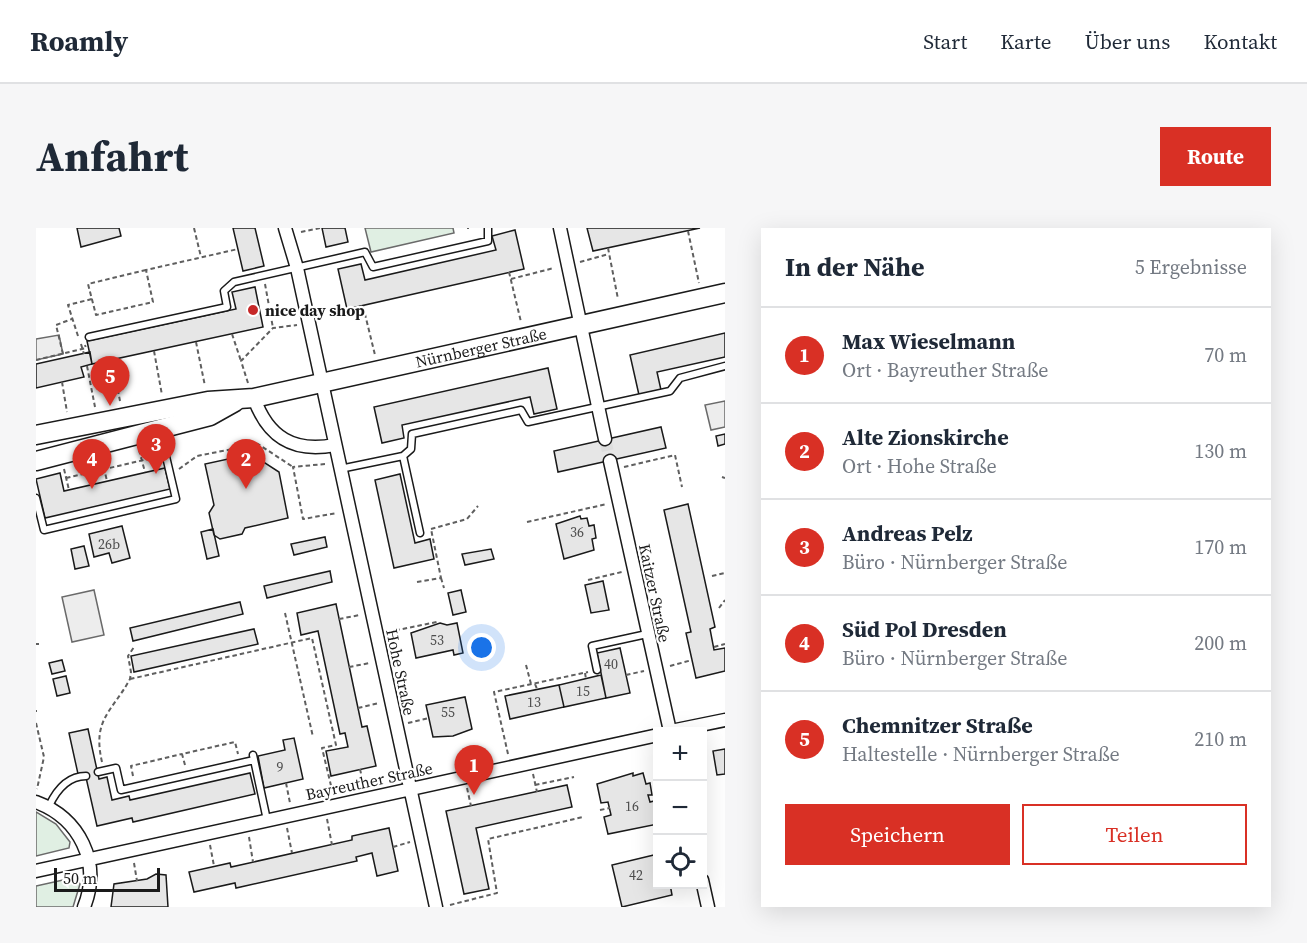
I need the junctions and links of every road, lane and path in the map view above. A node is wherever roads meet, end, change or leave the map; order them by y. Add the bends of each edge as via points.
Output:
1 (194, 228) edge
2 (320, 228) edge
3 (488, 228) edge
4 (560, 228) edge
5 (688, 231) dead end
6 (286, 232) edge
7 (608, 248) dead end
8 (238, 249) dead end
9 (201, 257) junction
10 (297, 268) junction
11 (146, 270) junction
12 (509, 272) dead end
13 (263, 275) junction
14 (725, 292) edge
15 (703, 297) junction
16 (92, 299) junction
17 (363, 306) dead end
18 (622, 317) junction
19 (72, 319) junction
20 (309, 324) junction
21 (581, 326) junction
22 (75, 327) dead end
23 (273, 328) junction
24 (232, 334) dead end
25 (86, 338) joint
26 (524, 338) junction
27 (196, 342) dead end
28 (83, 349) junction
29 (154, 351) dead end
30 (63, 354) junction
31 (84, 354) dead end
32 (57, 355) junction
33 (58, 359) dead end
34 (36, 360) edge
35 (112, 360) dead end
36 (241, 361) junction
37 (87, 366) dead end
38 (725, 366) edge
39 (378, 371) junction
40 (62, 382) dead end
41 (321, 384) junction
42 (245, 400) junction
43 (208, 401) junction
44 (598, 406) junction
45 (165, 410) junction
46 (123, 417) junction
47 (98, 423) junction
48 (71, 428) junction
49 (159, 429) junction
50 (36, 435) edge
51 (136, 435) junction
52 (605, 439) tunnel mouth
53 (335, 445) junction
54 (98, 446) junction
55 (59, 455) junction
56 (166, 455) junction
57 (403, 456) junction
58 (142, 460) junction
59 (36, 461) edge
60 (611, 465) joint
61 (339, 466) junction
62 (293, 467) junction
63 (104, 469) junction
64 (145, 472) dead end
65 (170, 473) junction
66 (66, 478) junction
67 (107, 481) dead end
68 (682, 487) dead end
69 (69, 490) dead end
70 (36, 498) edge
71 (618, 501) junction
72 (478, 506) dead end
73 (349, 511) junction
74 (528, 522) dead end
75 (420, 533) dead end
76 (633, 570) junction
77 (725, 573) edge
78 (712, 576) dead end
79 (441, 578) junction
80 (588, 580) dead end
81 (417, 582) dead end
82 (444, 588) dead end
83 (725, 600) edge
84 (719, 608) dead end
85 (371, 612) junction
86 (285, 613) dead end
87 (339, 619) dead end
88 (437, 622) dead end
89 (647, 634) junction
90 (376, 635) junction
91 (292, 643) junction
92 (725, 644) edge
93 (134, 647) dead end
94 (714, 647) dead end
95 (382, 660) junction
96 (692, 660) dead end
97 (526, 665) dead end
98 (349, 668) dead end
99 (654, 669) junction
100 (597, 670) joint
101 (585, 673) junction
102 (626, 675) dead end
103 (130, 679) junction
104 (586, 679) dead end
105 (531, 684) junction
106 (535, 684) junction
107 (537, 690) dead end
108 (391, 700) junction
109 (358, 708) dead end
110 (429, 718) dead end
111 (725, 720) edge
112 (36, 723) edge
113 (396, 725) junction
114 (670, 727) edge
115 (694, 727) edge
116 (653, 736) edge
117 (313, 737) dead end
118 (182, 754) junction
119 (240, 763) junction
120 (511, 767) junction
121 (360, 769) dead end
122 (100, 772) joint
123 (187, 775) junction
124 (86, 776) dead end
125 (465, 777) junction
126 (574, 777) dead end
127 (286, 783) dead end
128 (135, 787) junction
129 (410, 789) junction
130 (36, 792) edge
131 (537, 792) dead end
132 (367, 798) junction
133 (36, 802) edge
134 (471, 806) dead end
135 (49, 807) junction
136 (330, 807) junction
137 (610, 808) dead end
138 (600, 810) dead end
139 (289, 816) junction
140 (583, 817) dead end
141 (267, 820) junction
142 (246, 825) junction
143 (208, 833) junction
144 (421, 839) junction
145 (332, 845) dead end
146 (393, 847) dead end
147 (131, 850) junction
148 (292, 853) dead end
149 (87, 860) junction
150 (254, 862) dead end
151 (214, 866) dead end
152 (36, 872) edge
153 (137, 881) dead end
154 (704, 889) edge
155 (84, 907) edge
156 (436, 907) edge
157 (441, 907) edge
158 (708, 907) edge

1 - 9 path
2 - 6 path
3 - 10 lane via 488,241 373,267 365,252
4 - 21 street
5 - 15 path
6 - 10 street, Hohe Straße
7 - 18 path
8 - 9 path
9 - 11 path
10 - 13 lane
10 - 20 street, Hohe Straße
11 - 16 path via 88,284
11 - 16 path via 153,302 96,315
12 - 26 path
13 - 23 path
13 - 25 lane via 234,282 224,291 227,307
14 - 15 main road, Nürnberger Straße
15 - 18 main road, Nürnberger Straße
16 - 19 path via 68,305
17 - 39 path
18 - 21 main road, Nürnberger Straße
19 - 22 path
19 - 30 path via 56,325
20 - 23 path
20 - 41 street, Hohe Straße
21 - 26 main road, Nürnberger Straße
21 - 44 street
23 - 36 path
24 - 36 path
25 - 28 path
26 - 39 main road, Nürnberger Straße
27 - 43 path
28 - 30 path
28 - 31 path
29 - 45 path
30 - 32 path
32 - 33 path
32 - 34 path
35 - 46 path
36 - 42 path
37 - 47 path
38 - 44 lane via 680,378 670,391
39 - 41 main road, Nürnberger Straße
40 - 48 path
41 - 42 main road, Nürnberger Straße
41 - 53 street, Hohe Straße
42 - 43 main road, Nürnberger Straße
42 - 49 main road, Nürnberger Straße via 210,416
42 - 53 street via 287,442 302,448
43 - 45 main road, Nürnberger Straße
44 - 52 street
44 - 57 lane via 528,422 521,410 412,434 411,449
45 - 46 main road, Nürnberger Straße
46 - 47 main road, Nürnberger Straße
47 - 48 main road, Nürnberger Straße
48 - 50 main road, Nürnberger Straße
49 - 51 main road, Nürnberger Straße
49 - 56 lane
51 - 54 main road, Nürnberger Straße
51 - 58 path
53 - 61 street, Hohe Straße
54 - 55 main road, Nürnberger Straße
54 - 63 path
55 - 59 main road, Nürnberger Straße
55 - 66 path
56 - 58 path
56 - 65 lane
57 - 61 lane
57 - 75 lane
58 - 63 path
58 - 64 path
60 - 68 path via 675,455
60 - 71 street, Kaitzer Straße
61 - 62 path
61 - 73 street, Hohe Straße
62 - 65 path via 258,444 197,456
62 - 73 path via 303,519
63 - 66 path
63 - 67 path
65 - 70 lane via 176,499 44,530
66 - 69 path
71 - 74 path
71 - 76 street, Kaitzer Straße
72 - 79 path via 467,519 431,530
73 - 85 street, Hohe Straße
76 - 80 path
76 - 89 street, Kaitzer Straße
77 - 78 path
79 - 81 path
79 - 82 path
83 - 84 path
85 - 87 path
85 - 90 street, Hohe Straße
86 - 91 path
88 - 90 path
89 - 99 street, Kaitzer Straße
89 - 100 lane via 592,646
90 - 95 street, Hohe Straße
91 - 103 path
91 - 117 path
91 - 136 path via 312,638 336,745 322,748
92 - 94 path
93 - 103 path via 128,656
95 - 98 path
95 - 108 street, Hohe Straße
96 - 99 path
97 - 105 path
99 - 102 path
99 - 114 street, Kaitzer Straße
100 - 101 path
101 - 104 path
101 - 106 path
103 - 122 path via 101,722
105 - 106 path
105 - 120 path via 494,692
106 - 107 path
108 - 109 path
108 - 113 street, Hohe Straße
110 - 113 path
111 - 115 street
112 - 130 path via 44,758
113 - 129 street, Hohe Straße
116 - 120 street, Bayreuther Straße
118 - 119 path via 236,742
118 - 123 path
118 - 128 path via 130,766
119 - 123 lane
119 - 141 lane via 254,758
120 - 125 street, Bayreuther Straße
121 - 132 path
122 - 128 lane via 116,768 122,790
123 - 128 lane
124 - 135 lane via 61,787
125 - 129 street, Bayreuther Straße
125 - 134 path
126 - 131 path via 535,785
127 - 139 path
129 - 132 street, Bayreuther Straße
129 - 144 street, Hohe Straße
132 - 136 street, Bayreuther Straße
133 - 135 street
135 - 149 street via 63,814 75,828
136 - 139 street, Bayreuther Straße
136 - 145 path
137 - 138 path
139 - 141 street, Bayreuther Straße
139 - 148 path
140 - 157 path via 488,839 498,893
141 - 142 street, Bayreuther Straße
142 - 143 street, Bayreuther Straße
142 - 150 path
143 - 147 street, Bayreuther Straße
143 - 151 path
144 - 146 path
144 - 156 street, Hohe Straße
147 - 149 street, Bayreuther Straße
147 - 153 path
149 - 152 street, Bayreuther Straße
149 - 155 street via 91,881
154 - 158 street

